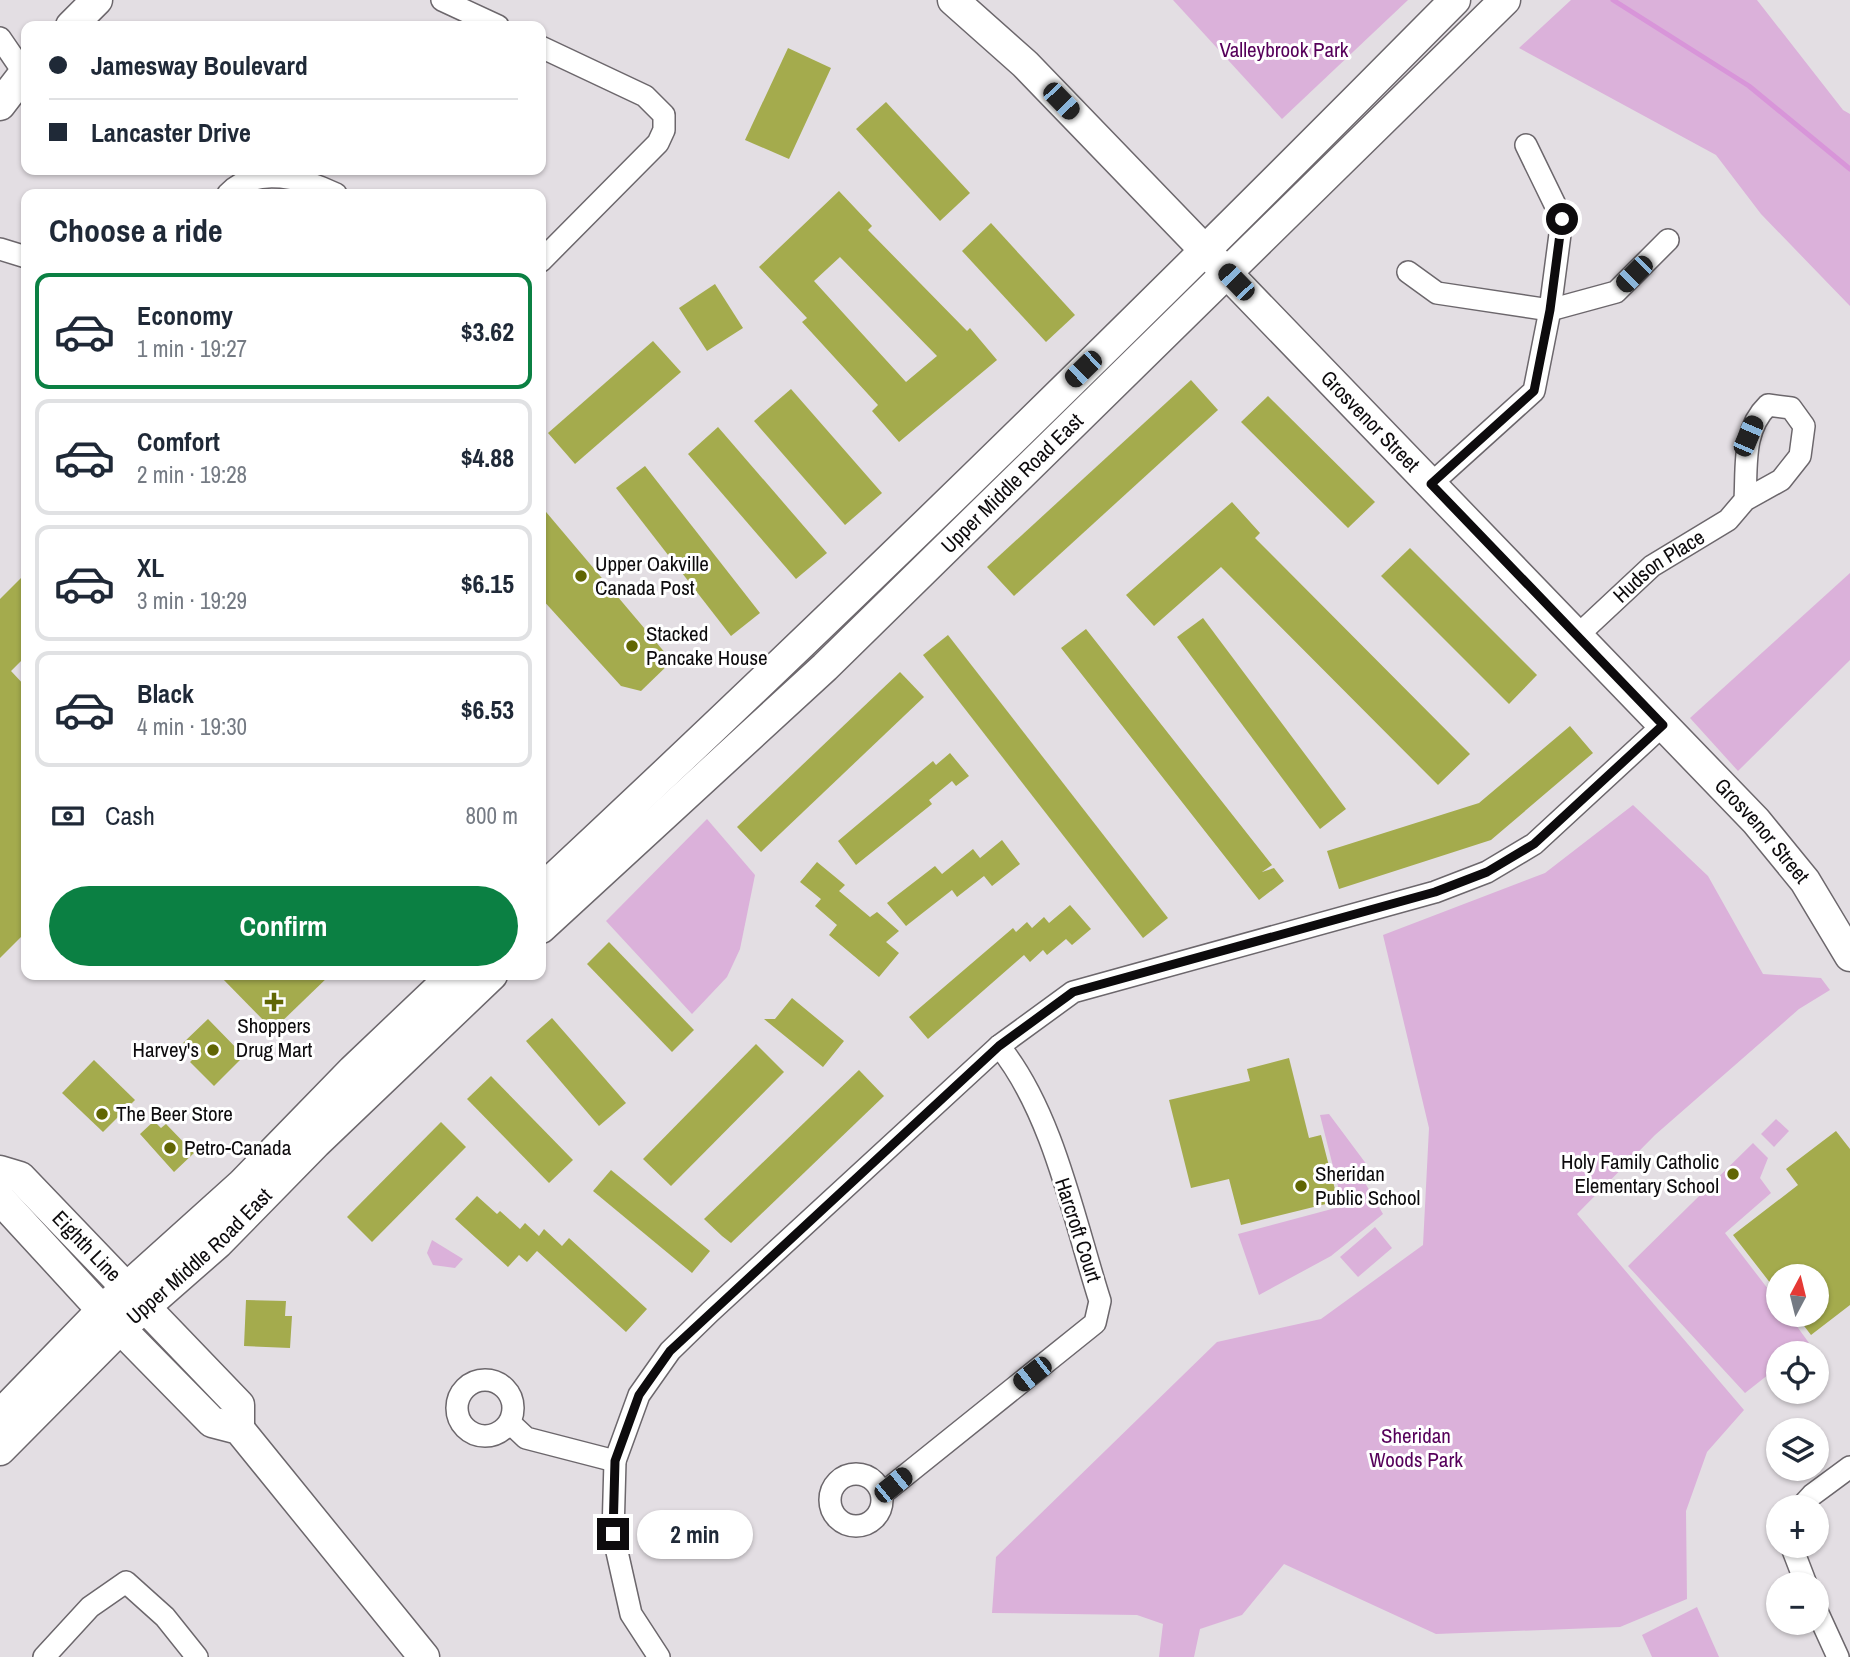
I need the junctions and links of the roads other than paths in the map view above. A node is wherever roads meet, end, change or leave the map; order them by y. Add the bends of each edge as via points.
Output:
1 (97, 0) edge
2 (442, 0) edge
3 (953, 0) edge
4 (1455, 0) edge
5 (1505, 0) edge
6 (76, 21) edge
7 (487, 21) edge
8 (0, 37) edge
9 (546, 49) edge
10 (21, 66) edge
11 (21, 77) edge
12 (0, 106) edge
13 (1526, 145) dead end
14 (236, 189) edge
15 (326, 189) edge
16 (1668, 240) dead end
17 (0, 249) edge
18 (21, 255) edge
19 (546, 256) edge
20 (1216, 261) junction
21 (1408, 272) dead end
22 (1550, 310) junction
23 (1431, 484) junction
24 (1745, 500) dead end
25 (1577, 636) junction
26 (1663, 725) junction
27 (546, 885) edge
28 (546, 923) edge
29 (1850, 956) edge
30 (448, 980) edge
31 (487, 980) edge
32 (999, 1046) junction
33 (0, 1171) edge
34 (0, 1199) edge
35 (136, 1296) junction
36 (112, 1319) junction
37 (0, 1415) edge
38 (510, 1423) dead end
39 (239, 1429) junction
40 (0, 1450) edge
41 (615, 1461) junction
42 (1850, 1467) edge
43 (881, 1494) dead end
44 (1812, 1495) edge
45 (1828, 1635) edge
46 (44, 1657) edge
47 (197, 1657) edge
48 (424, 1657) edge
49 (659, 1657) edge
50 (1838, 1657) edge

1 - 6 main road
2 - 7 street
3 - 20 main road, Grosvenor Street via 1025,64
4 - 20 main road, Upper Middle Road East
5 - 20 main road, Upper Middle Road East
8 - 10 street
9 - 19 street via 645,96 664,115 658,143
11 - 12 main road
13 - 22 street via 1562,219
14 - 15 street via 250,180 270,177 311,182
16 - 22 street via 1616,292
17 - 18 street
20 - 23 main road, Grosvenor Street
20 - 27 main road, Upper Middle Road East
20 - 28 main road, Upper Middle Road East via 825,667
21 - 22 street via 1437,293
22 - 23 street via 1534,391
23 - 25 main road, Grosvenor Street
24 - 25 street, Hudson Place via 1728,520 1652,566
25 - 26 main road, Grosvenor Street
26 - 29 main road, Grosvenor Street via 1782,851
26 - 32 street via 1534,844 1487,872 1435,892 1073,992
30 - 35 main road, Upper Middle Road East via 353,1070
31 - 35 main road, Upper Middle Road East via 218,1243
32 - 41 street via 670,1351 639,1395
32 - 43 street, Harcroft Court via 1043,1120 1100,1301 1095,1323
33 - 35 main road, Eighth Line via 20,1177
34 - 36 main road, Eighth Line
35 - 36 main road, Upper Middle Road East
35 - 39 main road, Eighth Line via 239,1405
36 - 37 main road, Upper Middle Road East
36 - 39 main road, Eighth Line via 212,1422
36 - 40 main road, Upper Middle Road East
38 - 41 street via 526,1438
39 - 48 main road, Eighth Line
41 - 49 street via 616,1548 631,1614
42 - 44 street
45 - 50 street
46 - 47 street via 90,1607 126,1582 165,1617

